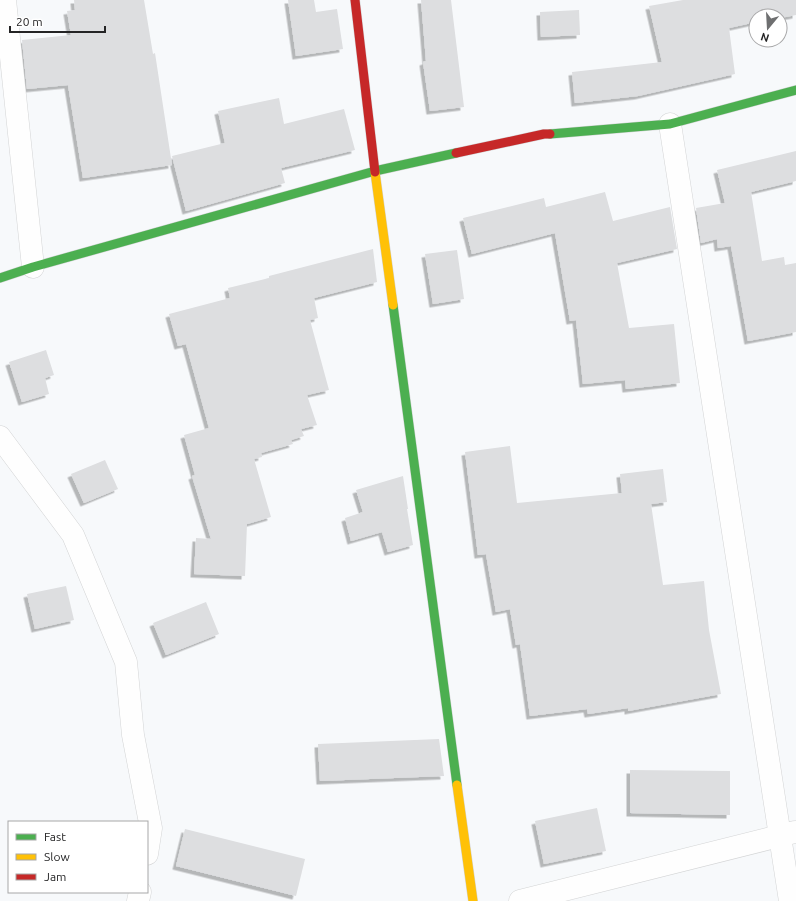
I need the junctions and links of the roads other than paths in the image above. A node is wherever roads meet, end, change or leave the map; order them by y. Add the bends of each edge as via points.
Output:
1 (5, 0) edge
2 (355, 0) edge
3 (796, 90) edge
4 (670, 124) junction
5 (375, 171) junction
6 (33, 267) junction
7 (0, 278) edge
8 (0, 437) edge
9 (788, 834) edge
10 (148, 848) edge
11 (473, 901) edge
12 (520, 901) edge
13 (790, 901) edge

1 - 6 street
2 - 5 street
3 - 4 street
4 - 5 street via 544,134
4 - 9 street
5 - 6 street
5 - 11 street
6 - 7 street
8 - 10 street via 73,535 126,662 133,735 151,828
9 - 12 street
9 - 13 street

